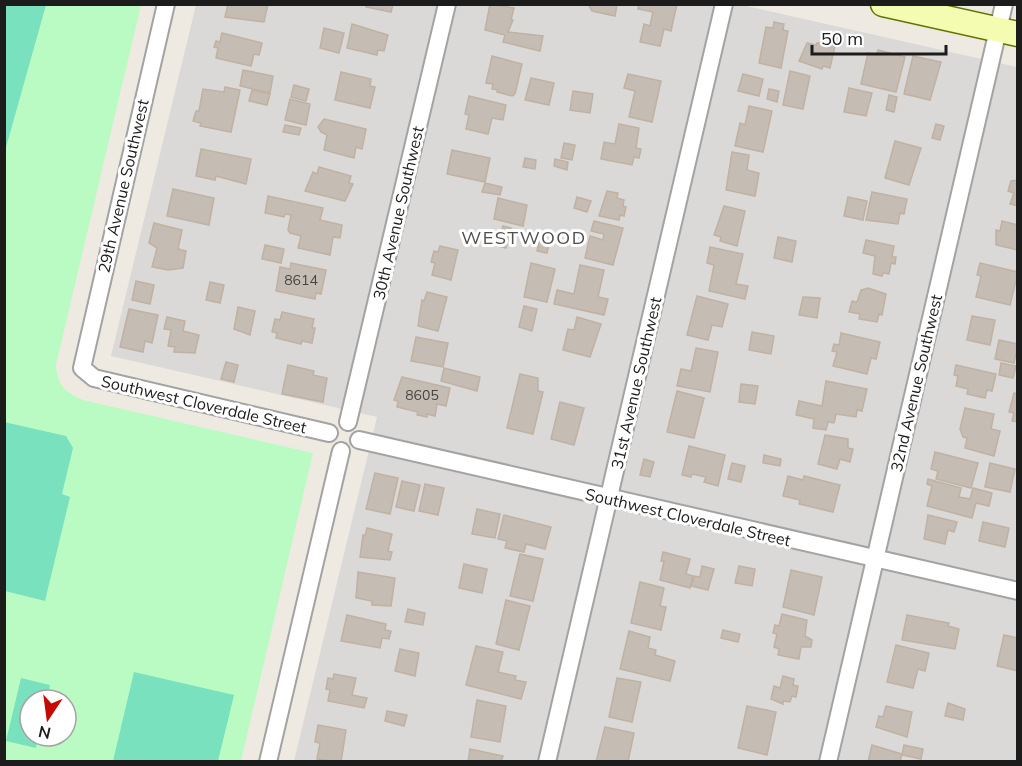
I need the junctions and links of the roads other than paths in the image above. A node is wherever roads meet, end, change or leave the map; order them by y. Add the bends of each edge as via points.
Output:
1 (166, 4) edge
2 (447, 4) edge
3 (724, 4) edge
4 (883, 4) edge
5 (1004, 4) edge
6 (1007, 32) edge
7 (82, 368) joint
8 (348, 422) junction
9 (329, 434) junction
10 (359, 440) junction
11 (341, 452) junction
12 (609, 499) junction
13 (876, 560) junction
14 (1017, 591) edge
15 (268, 762) edge
16 (547, 762) edge
17 (828, 762) edge

1 - 7 street, 29th Avenue Southwest
2 - 8 street, 30th Avenue Southwest
3 - 12 street, 31st Avenue Southwest
4 - 6 street
5 - 6 street, 32nd Avenue Southwest
6 - 13 street, 32nd Avenue Southwest
7 - 9 street, Southwest Cloverdale Street via 94,378
8 - 9 street via 336,424
8 - 10 street via 357,428
9 - 11 street via 330,442
10 - 11 street via 353,450
10 - 12 street, Southwest Cloverdale Street
11 - 15 street
12 - 13 street, Southwest Cloverdale Street
12 - 16 street, 31st Avenue Southwest
13 - 14 street, Southwest Cloverdale Street
13 - 17 street, 32nd Avenue Southwest

